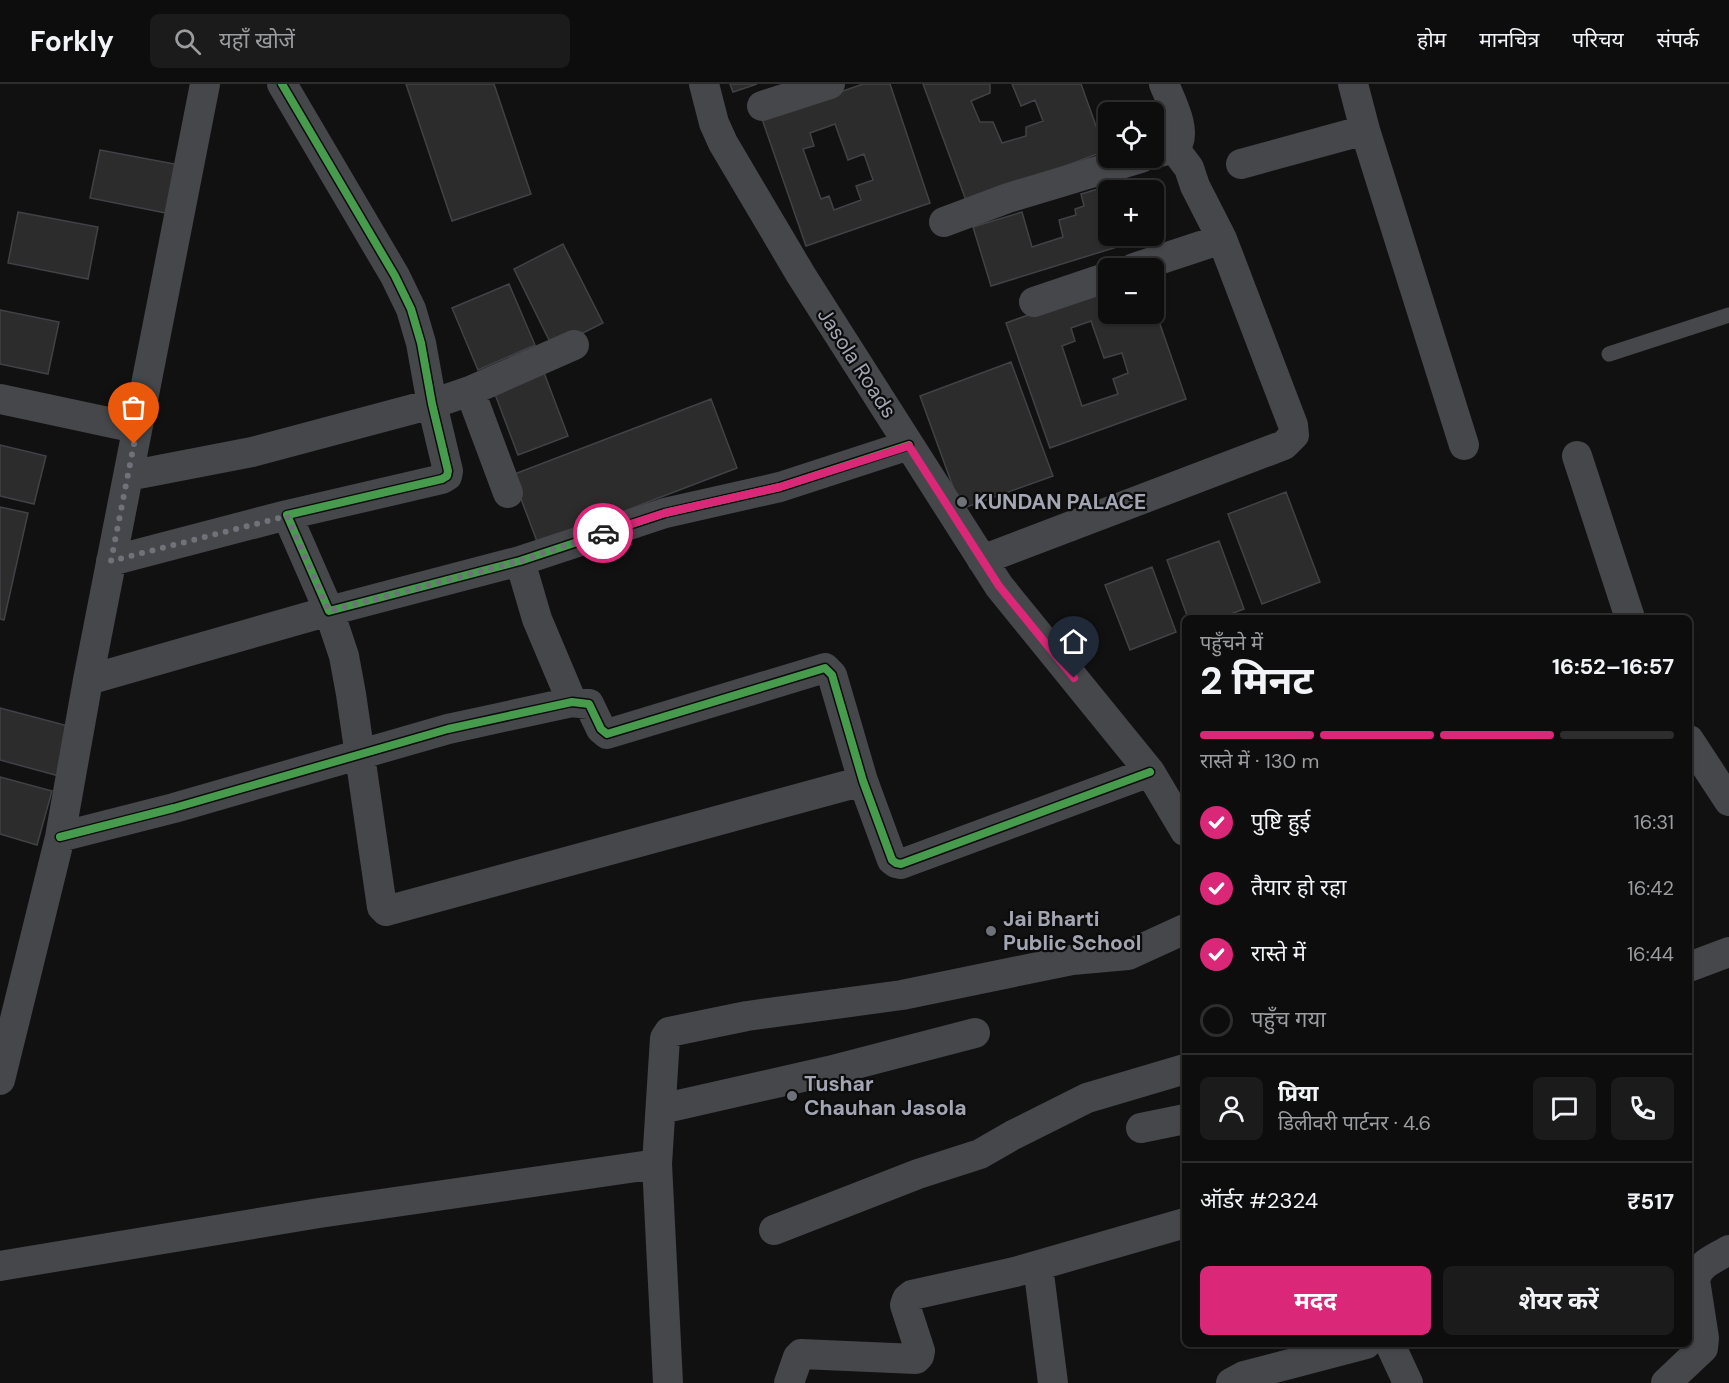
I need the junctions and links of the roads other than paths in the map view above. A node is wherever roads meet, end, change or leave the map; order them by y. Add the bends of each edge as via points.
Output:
1 (205, 84) edge
2 (282, 84) edge
3 (704, 84) edge
4 (830, 84) edge
5 (1164, 84) edge
6 (1362, 87) edge
7 (762, 106) dead end
8 (1365, 130) junction
9 (1164, 151) edge
10 (1241, 164) dead end
11 (1108, 168) edge
12 (944, 222) dead end
13 (1222, 239) junction
14 (1164, 258) edge
15 (1098, 280) edge
16 (1034, 302) dead end
17 (1729, 315) edge
18 (574, 345) dead end
19 (1609, 354) dead end
20 (470, 391) junction
21 (0, 399) edge
22 (432, 404) junction
23 (136, 428) junction
24 (1464, 445) dead end
25 (909, 446) junction
26 (1577, 456) dead end
27 (128, 476) junction
28 (508, 493) dead end
29 (287, 516) junction
30 (982, 560) junction
31 (111, 561) junction
32 (520, 561) junction
33 (329, 611) junction
34 (1629, 615) edge
35 (88, 680) junction
36 (572, 702) junction
37 (1692, 745) edge
38 (359, 756) junction
39 (1150, 772) junction
40 (863, 781) junction
41 (1729, 801) edge
42 (1182, 826) edge
43 (60, 837) junction
44 (1182, 930) edge
45 (1729, 952) edge
46 (1692, 966) edge
47 (975, 1034) dead end
48 (2, 1067) edge
49 (1182, 1070) edge
50 (660, 1109) junction
51 (1182, 1120) edge
52 (1141, 1128) dead end
53 (657, 1164) junction
54 (1182, 1224) edge
55 (774, 1230) dead end
56 (1729, 1250) edge
57 (0, 1266) edge
58 (1038, 1266) junction
59 (1355, 1347) edge
60 (1391, 1347) edge
61 (668, 1383) edge
62 (789, 1383) edge
63 (1053, 1383) edge
64 (1231, 1383) edge
65 (1408, 1383) edge
66 (1666, 1383) edge

1 - 23 street
2 - 22 street via 411,309
3 - 25 street, Jasola Roads via 723,143 801,276
4 - 7 street
5 - 9 street via 1181,129 1180,139
6 - 8 street
8 - 10 street
8 - 24 street
9 - 13 street via 1189,168
11 - 12 street
13 - 14 street
13 - 30 street via 1294,435 1284,445
15 - 16 street
17 - 19 lane
18 - 20 street
20 - 22 street
20 - 28 street
21 - 23 street
22 - 27 street via 252,452
22 - 29 street via 447,476
23 - 27 street
25 - 30 street, Jasola Roads
25 - 32 street via 780,487 665,513
26 - 34 street
27 - 31 street
29 - 31 street
29 - 33 street
30 - 39 street, Jasola Roads
31 - 35 street
32 - 33 street
32 - 36 street via 537,619
33 - 35 street
33 - 38 street via 344,656
35 - 43 street
36 - 38 street via 448,729
36 - 40 street via 589,704 607,734 825,668 832,675
37 - 41 street
38 - 40 street via 382,908 386,911
38 - 43 street
39 - 40 street via 901,864 892,860
39 - 42 street, Jasola Roads
43 - 48 street
44 - 50 street via 1128,955 1072,960 902,995 747,1016 669,1032 665,1038
45 - 46 street
47 - 50 street
49 - 55 street via 1087,1098 980,1154
50 - 53 street
51 - 52 street
53 - 57 street via 319,1213
53 - 61 street
54 - 58 street
56 - 66 street via 1696,1272 1703,1348
58 - 62 street via 912,1295 905,1305 921,1351 916,1359 801,1354
58 - 63 street
59 - 64 street via 1244,1376
60 - 65 street

